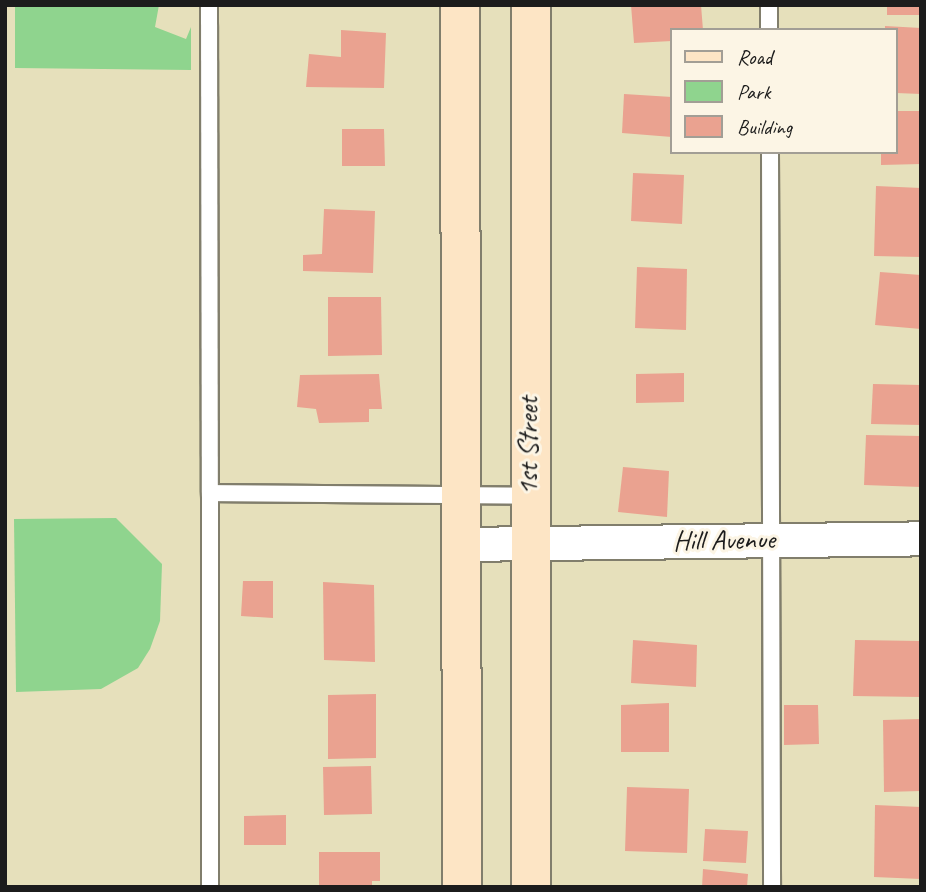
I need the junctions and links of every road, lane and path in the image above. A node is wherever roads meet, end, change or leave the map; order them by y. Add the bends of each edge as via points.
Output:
1 (209, 5) edge
2 (460, 5) edge
3 (531, 5) edge
4 (769, 5) edge
5 (769, 28) edge
6 (770, 154) edge
7 (210, 493) junction
8 (459, 496) junction
9 (528, 496) junction
10 (921, 538) edge
11 (774, 540) junction
12 (528, 543) junction
13 (459, 544) junction
14 (210, 887) edge
15 (462, 887) edge
16 (531, 887) edge
17 (772, 887) edge

1 - 7 lane
2 - 8 main road
3 - 9 main road, 1st Street
4 - 5 lane
6 - 11 lane
7 - 8 lane
7 - 14 lane
8 - 9 lane
8 - 13 main road
9 - 12 main road, 1st Street
10 - 11 street, Hill Avenue
11 - 12 street, Hill Avenue
11 - 17 lane
12 - 13 street, Hill Avenue
12 - 16 main road, 1st Street
13 - 15 main road

